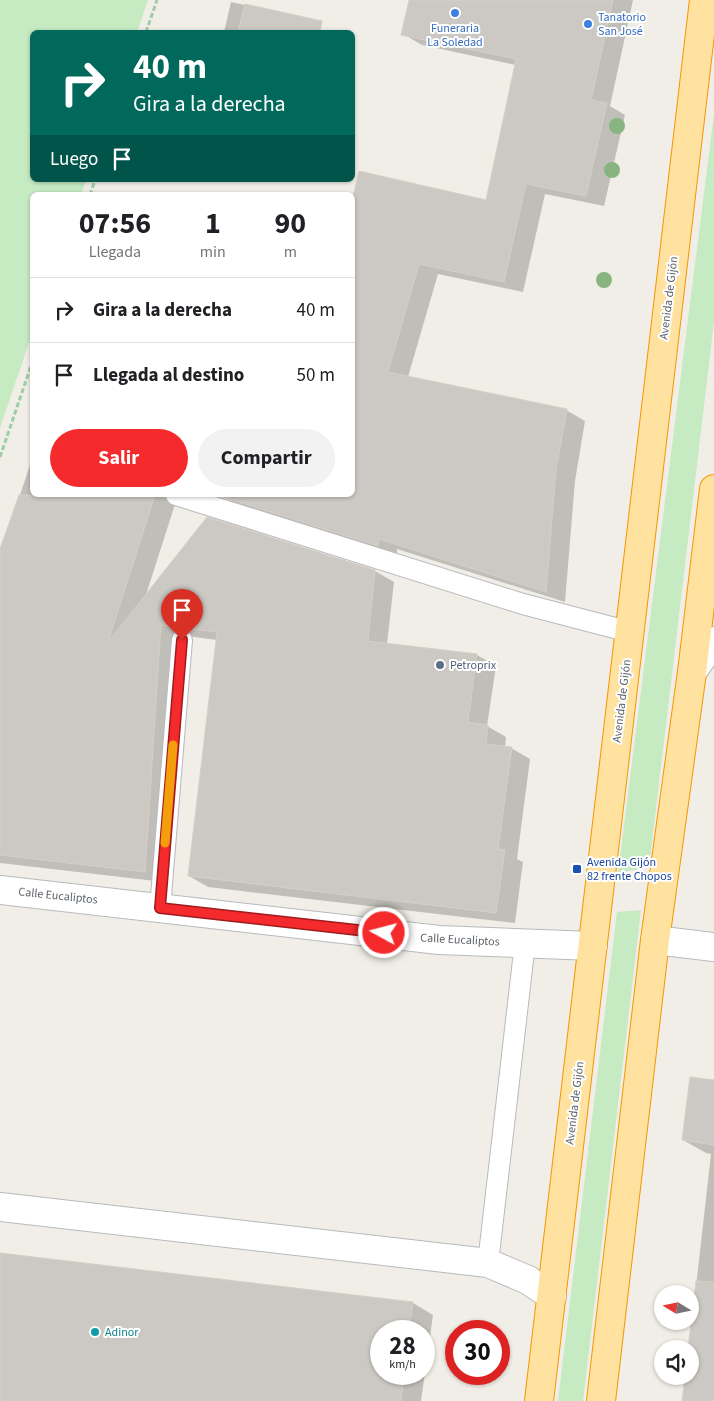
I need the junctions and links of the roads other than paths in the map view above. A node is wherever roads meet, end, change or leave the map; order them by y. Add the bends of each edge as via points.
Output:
1 (704, 0) edge
2 (714, 488) edge
3 (182, 497) edge
4 (630, 632) junction
5 (182, 640) dead end
6 (714, 642) edge
7 (692, 672) junction
8 (0, 890) edge
9 (160, 908) junction
10 (655, 940) junction
11 (525, 943) junction
12 (593, 946) junction
13 (714, 947) edge
14 (0, 1207) edge
15 (488, 1263) junction
16 (552, 1296) junction
17 (539, 1401) edge
18 (602, 1401) edge

1 - 4 highway, Avenida de Gijón
2 - 7 highway
3 - 4 lane via 523,604
4 - 12 highway, Avenida de Gijón
5 - 9 lane
6 - 7 street
7 - 10 highway
8 - 9 street, Calle Eucaliptos
9 - 11 street, Calle Eucaliptos via 440,940
10 - 13 street
10 - 18 highway
11 - 12 street, Calle Eucaliptos
11 - 15 lane
12 - 16 highway, Avenida de Gijón
14 - 15 street
15 - 16 street via 528,1280
16 - 17 highway, Avenida de Gijón

